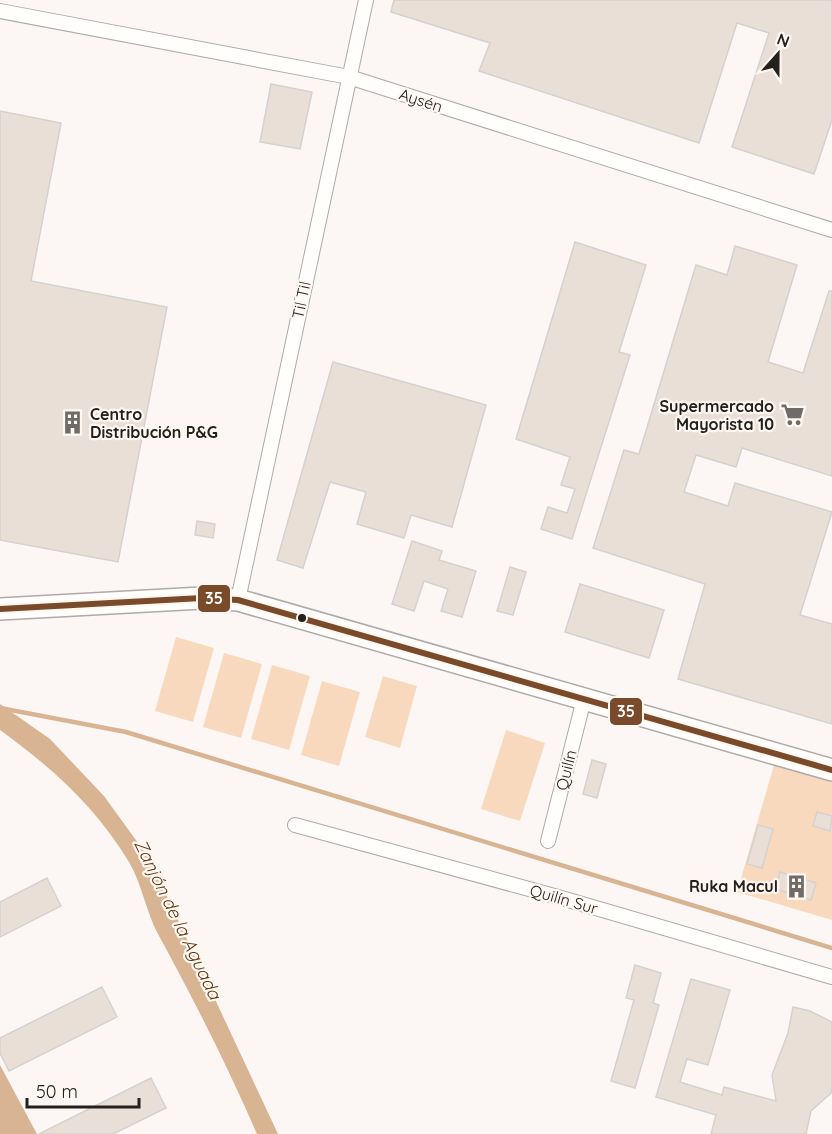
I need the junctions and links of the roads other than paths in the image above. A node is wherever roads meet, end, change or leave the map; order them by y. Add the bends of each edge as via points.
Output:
1 (366, 0) edge
2 (0, 11) edge
3 (349, 77) junction
4 (832, 230) edge
5 (238, 600) junction
6 (0, 609) edge
7 (584, 699) junction
8 (832, 770) edge
9 (295, 825) dead end
10 (548, 841) dead end
11 (832, 977) edge

1 - 3 street, Til Til
2 - 3 street, Aysén
3 - 4 street, Aysén
3 - 5 street, Til Til
5 - 6 main road via 202,598
5 - 7 main road
7 - 8 main road
7 - 10 street, Quilín
9 - 11 street, Quilín Sur

